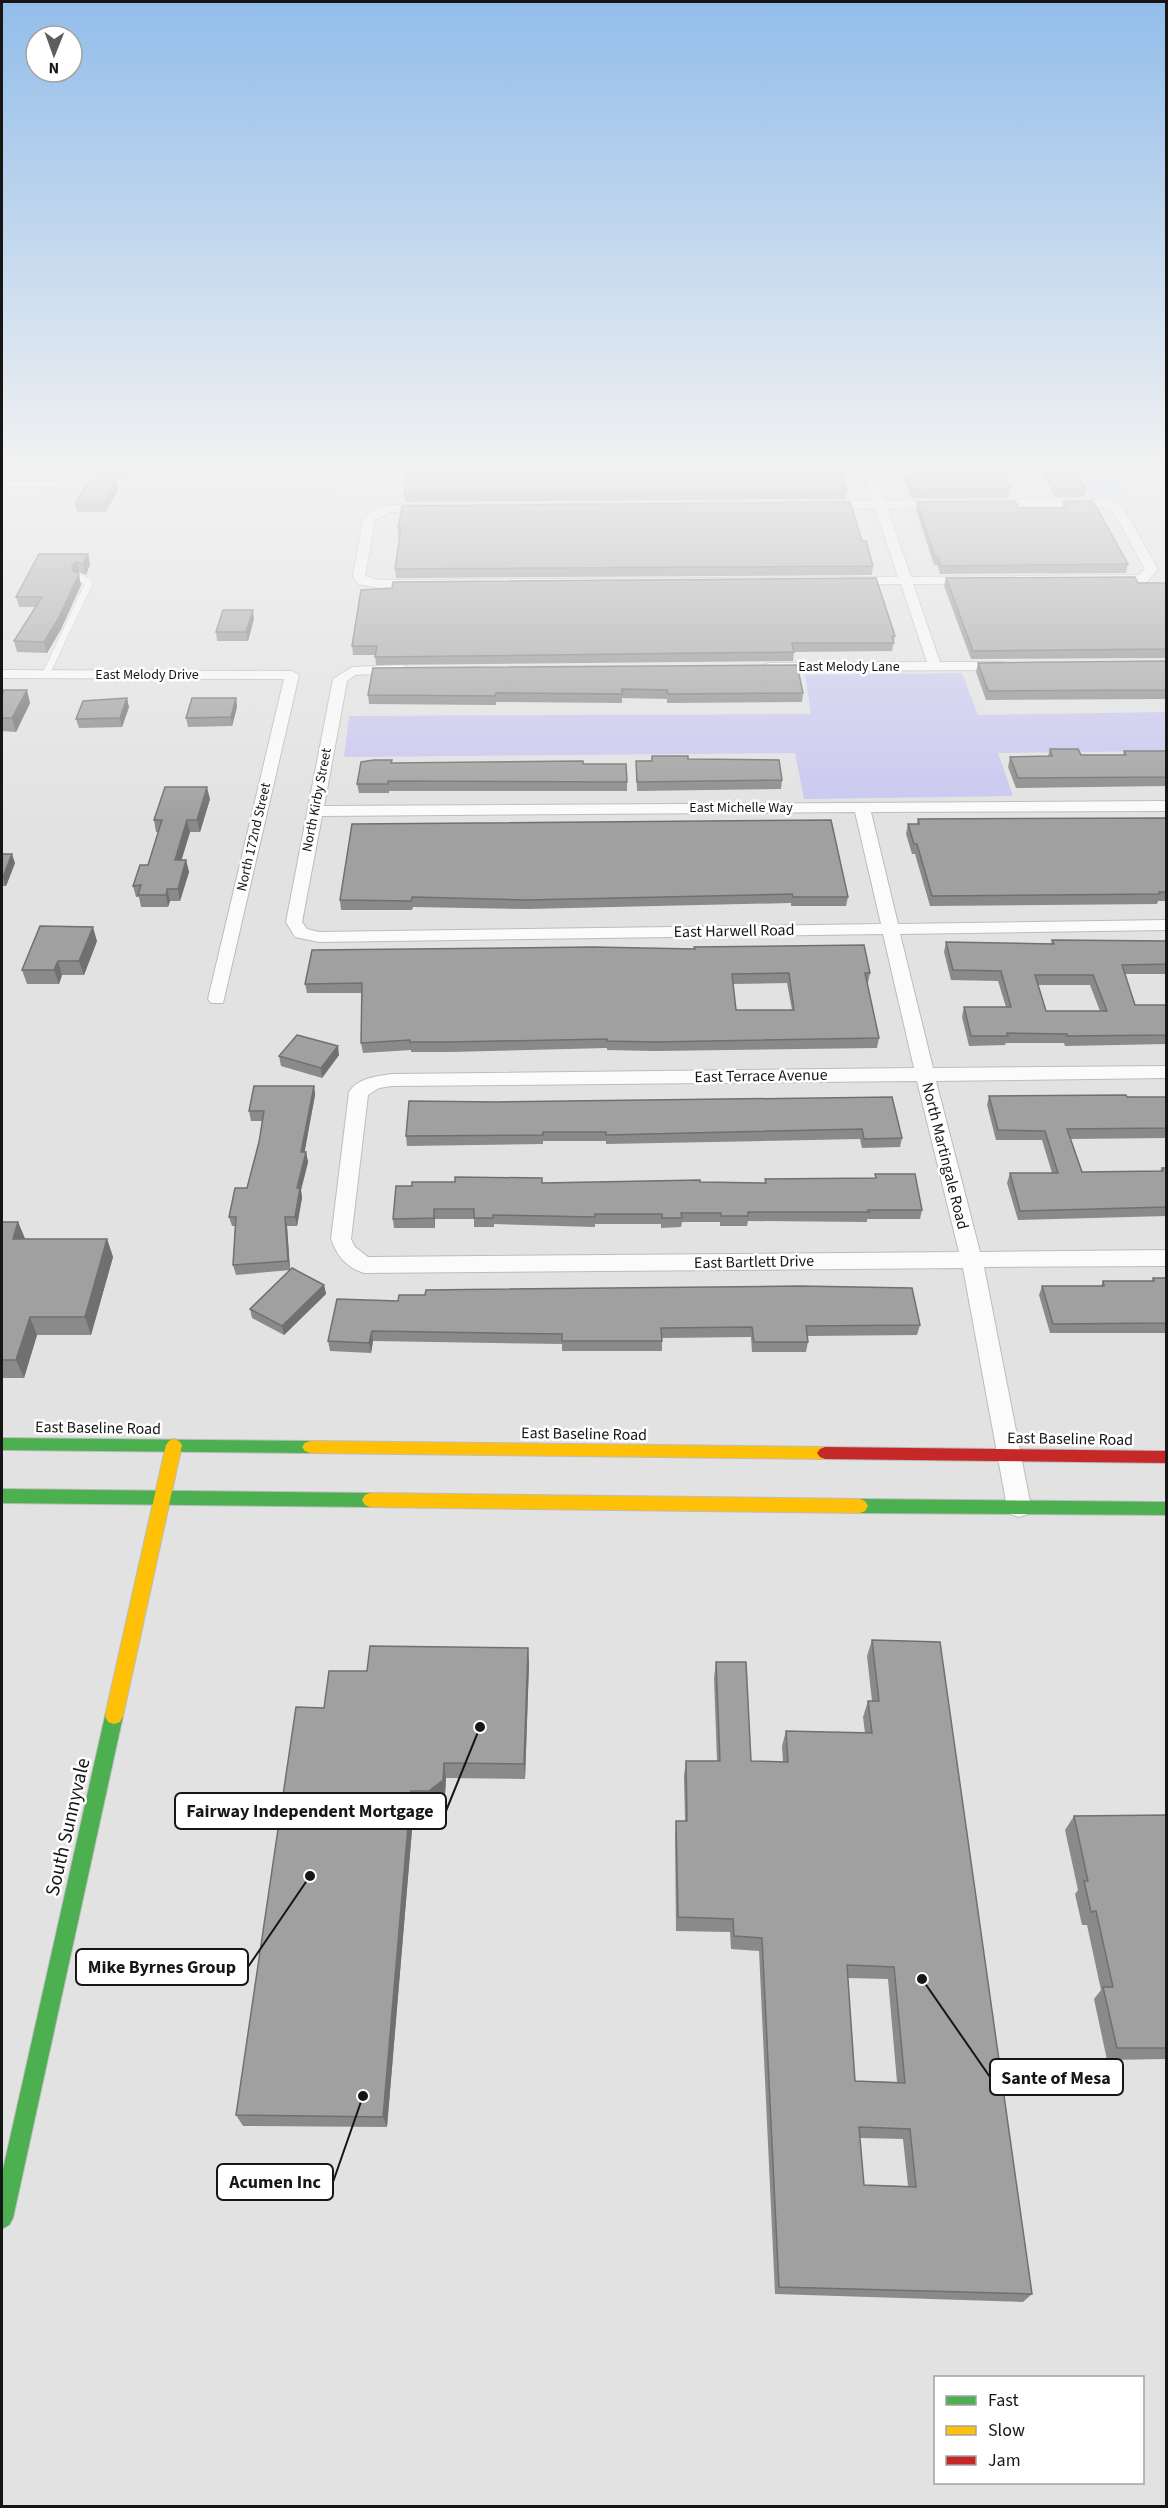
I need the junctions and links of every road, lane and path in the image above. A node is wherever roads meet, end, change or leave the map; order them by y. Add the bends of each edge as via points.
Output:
1 (86, 589) edge
2 (909, 589) edge
3 (935, 666) junction
4 (1023, 666) edge
5 (759, 668) edge
6 (418, 669) edge
7 (2, 674) edge
8 (46, 674) junction
9 (292, 675) joint
10 (1167, 806) edge
11 (862, 808) junction
12 (315, 811) junction
13 (1167, 926) edge
14 (892, 929) junction
15 (301, 933) joint
16 (217, 999) dead end
17 (1167, 1072) edge
18 (925, 1075) junction
19 (346, 1252) joint
20 (1167, 1258) edge
21 (972, 1260) junction
22 (2, 1444) edge
23 (174, 1445) junction
24 (1008, 1455) junction
25 (1167, 1457) edge
26 (2, 1496) edge
27 (162, 1499) junction
28 (1019, 1507) junction
29 (1167, 1509) edge
30 (2, 2218) edge

1 - 8 lane
2 - 3 street
3 - 4 street, East Melody Lane
3 - 5 street, East Melody Lane
6 - 12 street, North Kirby Street via 352,671 340,679
7 - 8 street, East Melody Drive
8 - 9 street, East Melody Drive
9 - 16 street, North 172nd Street
10 - 11 street, East Michelle Way
11 - 12 street, East Michelle Way
11 - 14 street, North Martingale Road
12 - 15 street, North Kirby Street via 294,922
13 - 14 street, East Harwell Road
14 - 15 street, East Harwell Road via 319,937
14 - 18 street, North Martingale Road
17 - 18 street, East Terrace Avenue
18 - 19 street, East Terrace Avenue via 374,1083 359,1092 341,1239
18 - 21 street, North Martingale Road
19 - 21 street, East Bartlett Drive via 364,1265
20 - 21 street, East Bartlett Drive
21 - 24 street, North Martingale Road
22 - 23 main road, East Baseline Road
23 - 24 main road, East Baseline Road
23 - 27 main road, South Sunnyvale
24 - 25 main road, East Baseline Road
24 - 28 street, North Martingale Road
26 - 27 main road
27 - 28 main road
27 - 30 main road, South Sunnyvale
28 - 29 main road

